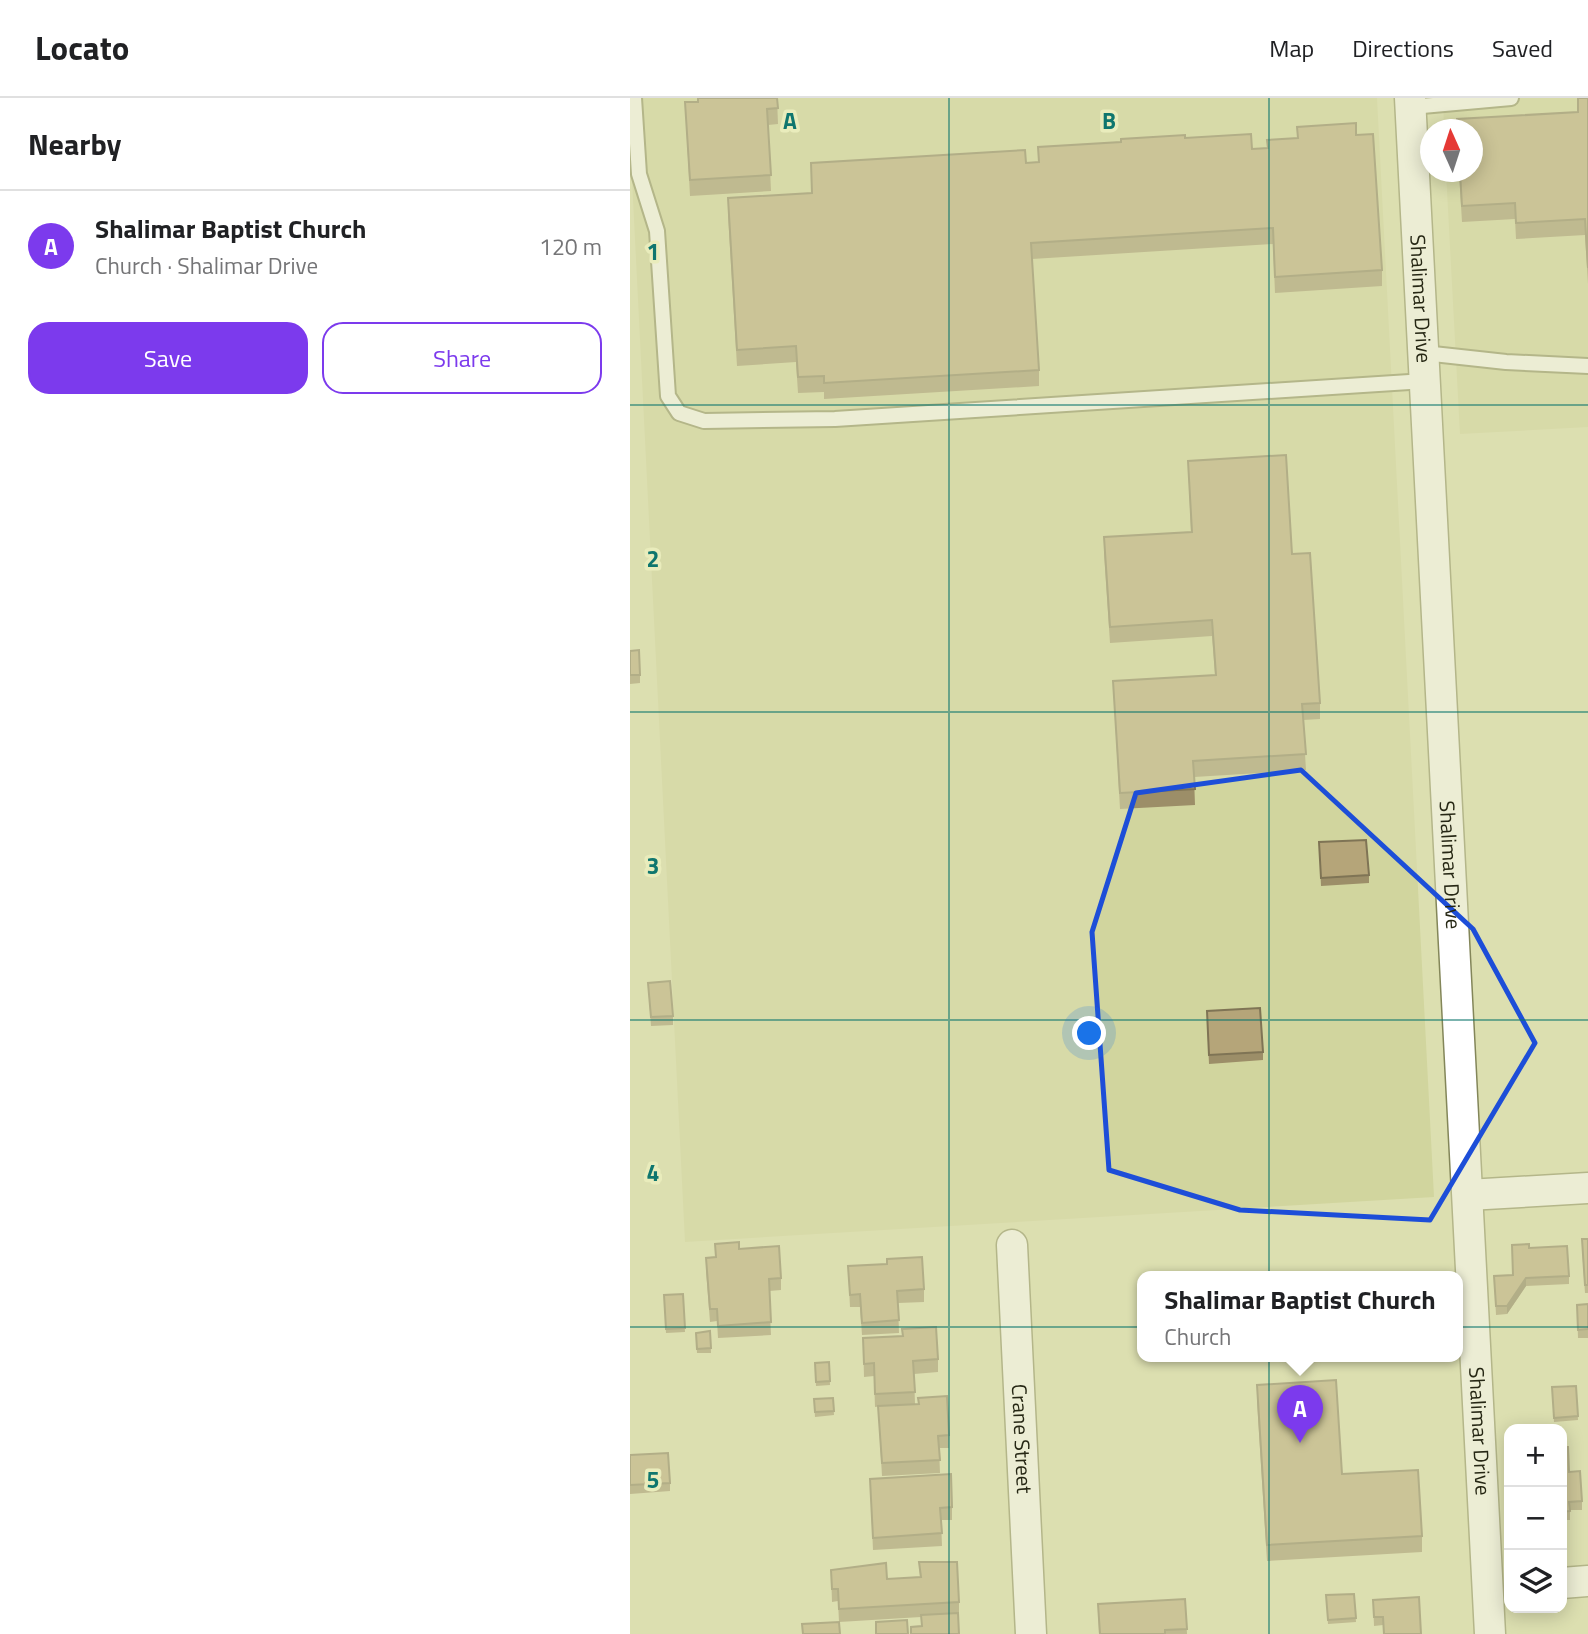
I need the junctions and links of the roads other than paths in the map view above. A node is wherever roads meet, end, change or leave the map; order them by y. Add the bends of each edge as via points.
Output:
1 (634, 98) edge
2 (1511, 98) edge
3 (1492, 99) edge
4 (1411, 103) edge
5 (1588, 366) edge
6 (1425, 367) junction
7 (1588, 1188) edge
8 (1468, 1195) junction
9 (1012, 1245) dead end
10 (1588, 1581) edge
11 (1567, 1583) edge
12 (1499, 1587) edge
13 (1031, 1634) edge
14 (1490, 1634) edge

1 - 6 lane via 639,174 657,231 668,396 679,413 704,421 835,419
2 - 3 lane
3 - 4 lane
4 - 6 street, Shalimar Drive
5 - 6 lane via 1506,362
6 - 8 street, Shalimar Drive
7 - 8 street
8 - 12 street, Shalimar Drive
9 - 13 street, Crane Street
10 - 11 street
12 - 14 street, Shalimar Drive

